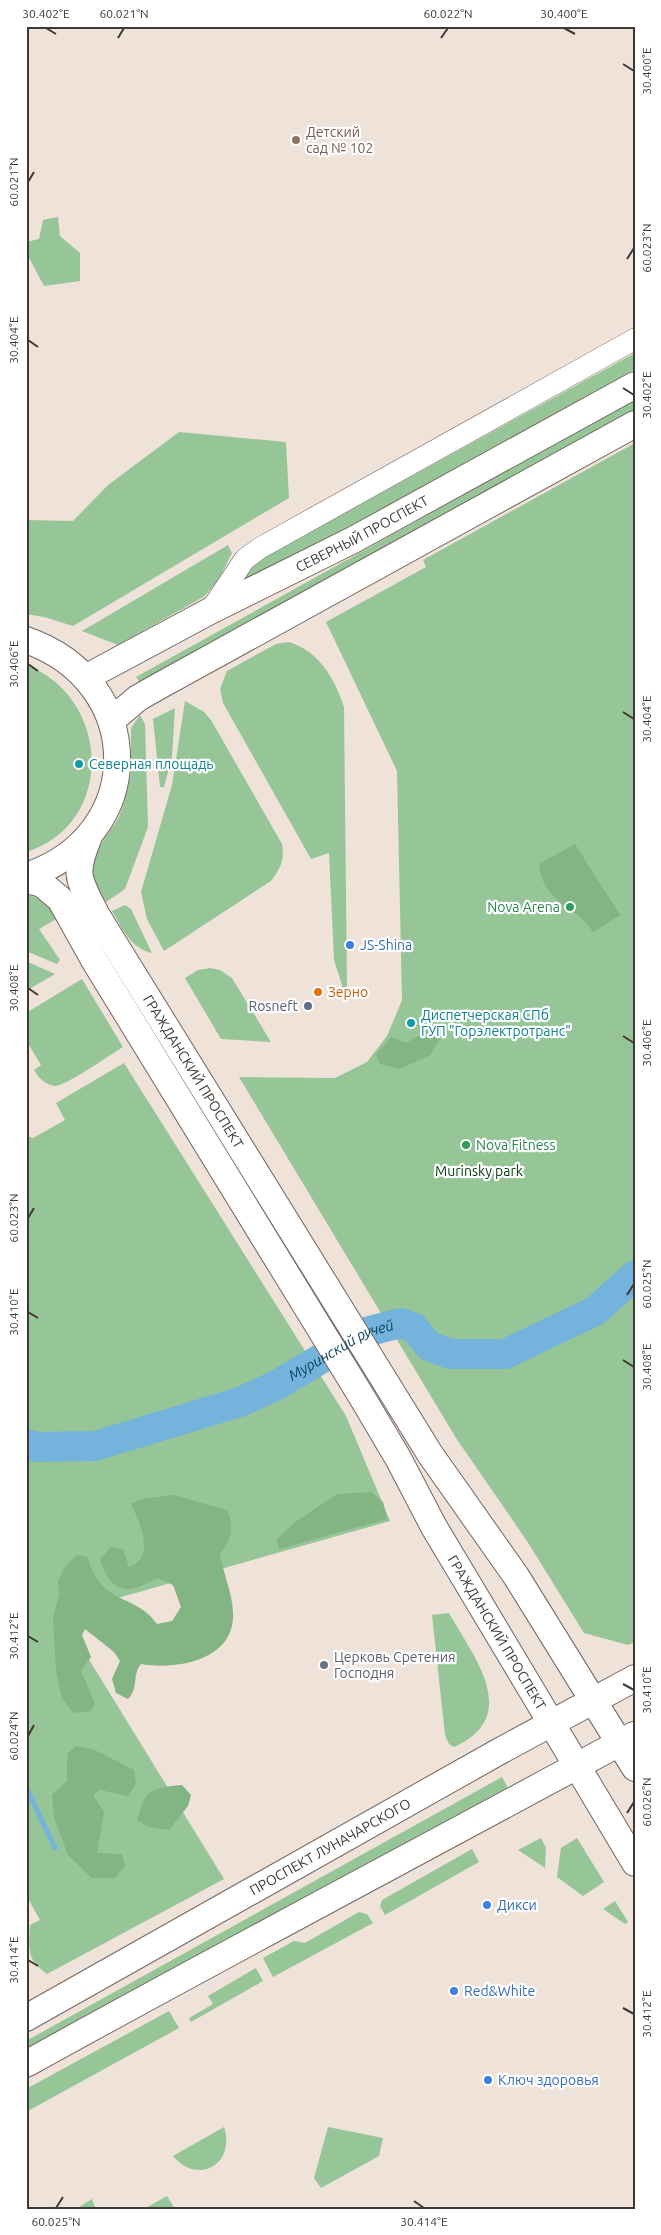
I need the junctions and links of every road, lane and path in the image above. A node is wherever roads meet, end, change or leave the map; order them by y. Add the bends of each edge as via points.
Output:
1 (635, 339) edge
2 (635, 385) edge
3 (635, 424) edge
4 (210, 611) junction
5 (26, 640) edge
6 (87, 677) junction
7 (112, 720) junction
8 (88, 839) junction
9 (26, 878) edge
10 (635, 1678) edge
11 (593, 1701) junction
12 (551, 1723) junction
13 (627, 1738) edge
14 (577, 1766) junction
15 (635, 1768) edge
16 (635, 1863) edge
17 (26, 2018) edge
18 (26, 2064) edge

1 - 4 street via 260,548 246,558
2 - 4 main road, СЕВЕРНЫЙ ПРОСПЕКТ via 353,540
3 - 7 main road via 138,698
4 - 6 main road, СЕВЕРНЫЙ ПРОСПЕКТ
5 - 6 main road via 60,654
6 - 7 main road
7 - 8 main road via 118,751 115,782 105,812
8 - 9 main road via 46,870
8 - 11 main road, ГРАЖДАНСКИЙ ПРОСПЕКТ via 78,873 96,914 430,1454 516,1576
9 - 12 main road, ГРАЖДАНСКИЙ ПРОСПЕКТ via 42,884 60,899 94,960 363,1398 434,1527
10 - 11 main road, ПРОСПЕКТ ЛУНАЧАРСКОГО
11 - 12 main road, ПРОСПЕКТ ЛУНАЧАРСКОГО
11 - 13 main road
12 - 14 main road, ГРАЖДАНСКИЙ ПРОСПЕКТ
12 - 17 main road, ПРОСПЕКТ ЛУНАЧАРСКОГО
13 - 14 main road
13 - 15 main road
14 - 16 main road, ГРАЖДАНСКИЙ ПРОСПЕКТ
14 - 18 main road

